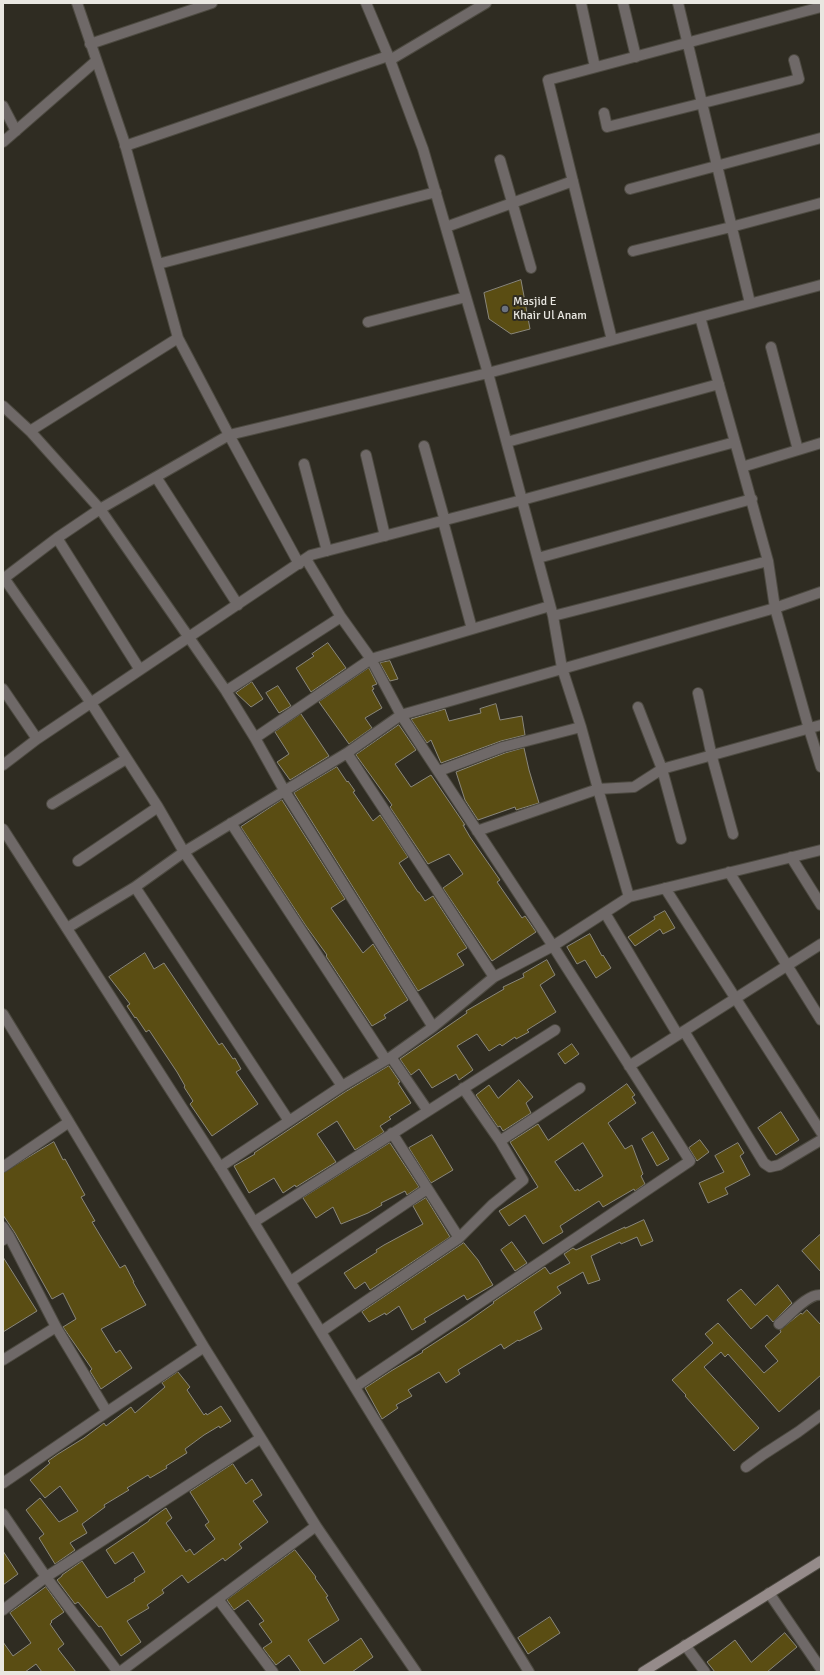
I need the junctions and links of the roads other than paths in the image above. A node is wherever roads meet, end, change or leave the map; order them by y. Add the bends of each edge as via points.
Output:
1 (77, 3) edge
2 (212, 3) edge
3 (366, 3) edge
4 (486, 3) edge
5 (581, 3) edge
6 (623, 3) edge
7 (678, 3) edge
8 (821, 7) edge
9 (688, 43) junction
10 (90, 44) junction
11 (636, 57) junction
12 (389, 58) junction
13 (794, 60) dead end
14 (96, 62) junction
15 (595, 67) junction
16 (702, 103) junction
17 (3, 106) edge
18 (604, 113) dead end
19 (16, 131) junction
20 (821, 138) edge
21 (3, 142) edge
22 (125, 146) junction
23 (500, 160) dead end
24 (717, 165) junction
25 (573, 181) junction
26 (630, 189) dead end
27 (436, 192) junction
28 (513, 202) junction
29 (821, 203) edge
30 (446, 227) junction
31 (731, 227) junction
32 (633, 251) dead end
33 (158, 264) junction
34 (531, 268) dead end
35 (821, 285) edge
36 (466, 297) junction
37 (750, 303) junction
38 (700, 316) junction
39 (368, 322) dead end
40 (178, 338) junction
41 (612, 340) junction
42 (771, 347) dead end
43 (488, 373) junction
44 (719, 384) junction
45 (3, 406) edge
46 (30, 431) junction
47 (229, 435) junction
48 (507, 442) junction
49 (735, 442) junction
50 (821, 443) edge
51 (424, 446) dead end
52 (798, 450) junction
53 (366, 455) dead end
54 (304, 464) dead end
55 (742, 467) junction
56 (156, 477) junction
57 (752, 499) junction
58 (522, 500) junction
59 (100, 509) junction
60 (444, 521) junction
61 (385, 536) junction
62 (57, 538) junction
63 (328, 551) junction
64 (538, 558) junction
65 (303, 561) junction
66 (768, 561) junction
67 (4, 578) edge
68 (821, 592) edge
69 (238, 605) junction
70 (550, 606) junction
71 (775, 608) junction
72 (553, 616) junction
73 (341, 617) junction
74 (472, 629) junction
75 (190, 638) junction
76 (371, 659) junction
77 (562, 668) junction
78 (140, 670) junction
79 (3, 689) edge
80 (226, 692) junction
81 (698, 693) dead end
82 (91, 703) junction
83 (638, 707) dead end
84 (400, 715) junction
85 (821, 725) edge
86 (581, 727) junction
87 (809, 729) junction
88 (255, 738) junction
89 (37, 740) junction
90 (347, 753) junction
91 (712, 756) junction
92 (126, 759) junction
93 (3, 765) edge
94 (821, 767) edge
95 (662, 769) junction
96 (439, 771) junction
97 (598, 789) junction
98 (284, 790) junction
99 (52, 804) dead end
100 (158, 807) junction
101 (231, 823) junction
102 (3, 829) edge
103 (478, 832) junction
104 (733, 834) dead end
105 (681, 840) dead end
106 (821, 850) edge
107 (184, 852) junction
108 (792, 857) junction
109 (78, 861) dead end
110 (729, 872) junction
111 (135, 887) junction
112 (665, 888) junction
113 (630, 897) junction
114 (821, 905) edge
115 (604, 913) junction
116 (67, 928) junction
117 (821, 944) edge
118 (553, 946) junction
119 (788, 965) junction
120 (494, 977) junction
121 (735, 998) junction
122 (3, 1014) edge
123 (821, 1020) edge
124 (433, 1027) junction
125 (555, 1030) dead end
126 (681, 1033) junction
127 (388, 1058) junction
128 (629, 1066) junction
129 (342, 1086) junction
130 (463, 1088) junction
131 (580, 1088) dead end
132 (428, 1111) junction
133 (289, 1121) junction
134 (70, 1122) junction
135 (821, 1132) edge
136 (392, 1133) junction
137 (821, 1140) edge
138 (500, 1141) junction
139 (3, 1167) edge
140 (220, 1167) junction
141 (427, 1189) junction
142 (254, 1222) junction
143 (3, 1227) edge
144 (6, 1238) edge
145 (459, 1238) junction
146 (291, 1281) junction
147 (821, 1295) edge
148 (779, 1324) dead end
149 (56, 1327) junction
150 (322, 1331) junction
151 (204, 1347) junction
152 (3, 1360) edge
153 (355, 1387) junction
154 (107, 1412) junction
155 (821, 1415) edge
156 (261, 1438) junction
157 (746, 1467) dead end
158 (3, 1483) edge
159 (3, 1514) edge
160 (316, 1526) junction
161 (821, 1561) edge
162 (46, 1576) junction
163 (769, 1593) junction
164 (218, 1599) junction
165 (3, 1610) edge
166 (685, 1645) junction
167 (821, 1669) edge
168 (119, 1672) edge
169 (273, 1672) edge
170 (416, 1672) edge
171 (529, 1672) edge
172 (643, 1672) edge
173 (705, 1672) edge

1 - 10 street
2 - 10 street
3 - 12 street
4 - 12 street
5 - 15 street
6 - 11 street
7 - 9 street
8 - 9 street
9 - 11 street
9 - 16 street
10 - 14 street
11 - 15 street
12 - 22 street
12 - 27 street
13 - 16 street via 799,79
14 - 19 street
14 - 22 street
15 - 25 street via 548,80
16 - 18 street via 607,127
16 - 24 street
17 - 19 street
19 - 21 street
20 - 24 street
22 - 33 street
23 - 28 street
24 - 26 street
24 - 31 street
25 - 28 street
25 - 41 street
27 - 30 street
27 - 33 street
28 - 30 street
28 - 34 street
29 - 31 street
30 - 36 street
31 - 32 street
31 - 37 street
33 - 40 street
35 - 37 street
36 - 39 street
36 - 43 street
37 - 38 street
38 - 41 street
38 - 44 street
40 - 46 street
40 - 47 street
41 - 43 street
42 - 52 street
43 - 47 street
43 - 48 street
44 - 48 street
44 - 49 street
45 - 46 street
46 - 59 street
47 - 56 street
47 - 65 street
48 - 58 street
49 - 55 street
49 - 58 street
50 - 52 street
51 - 60 street
52 - 55 street
53 - 61 street
54 - 63 street
55 - 57 street
56 - 59 street
56 - 69 street
57 - 64 street
57 - 66 street
58 - 60 street
58 - 64 street
59 - 62 street
59 - 75 street
60 - 61 street
60 - 74 street
61 - 63 street
62 - 67 street
62 - 78 street
63 - 65 street via 311,555
64 - 70 street
65 - 69 street
65 - 73 street
66 - 71 street
66 - 72 street
67 - 82 street
68 - 71 street
69 - 75 street
70 - 72 street
70 - 74 street
71 - 77 street
71 - 87 street
72 - 77 street
73 - 76 street
73 - 80 street
74 - 76 street
75 - 78 street
75 - 80 street
76 - 84 street
76 - 88 street
77 - 84 street
77 - 86 street
78 - 82 street
79 - 89 street
80 - 88 street
81 - 91 street
82 - 89 street
82 - 92 street
83 - 95 street
84 - 90 street
84 - 96 street
85 - 87 street
86 - 96 street via 503,747
86 - 97 street
87 - 91 street
87 - 94 street
88 - 98 street
89 - 93 street
90 - 98 street
90 - 120 street
91 - 95 street
91 - 104 street
92 - 99 street
92 - 100 street
95 - 97 street via 634,787
95 - 105 street
96 - 103 street
97 - 103 street
97 - 113 street
98 - 101 street
98 - 124 street
100 - 107 street
100 - 109 street
101 - 107 street
101 - 127 street
102 - 116 street
103 - 118 street
106 - 108 street
107 - 111 street
107 - 129 street
108 - 110 street
108 - 114 street
110 - 112 street
110 - 119 street
111 - 116 street
111 - 133 street
112 - 113 street
112 - 121 street
113 - 115 street
115 - 118 street
115 - 126 street
116 - 140 street
117 - 119 street
118 - 120 street
118 - 128 street
119 - 121 street
119 - 123 street
120 - 124 street
121 - 126 street
121 - 135 street
122 - 134 street
124 - 127 street
125 - 130 street
126 - 128 street
126 - 137 street via 764,1163 770,1167 779,1165
127 - 129 street
127 - 132 street
128 - 153 street via 690,1161
129 - 133 street
130 - 132 street
130 - 138 street
131 - 138 street
132 - 136 street
133 - 140 street
134 - 139 street
134 - 151 street
136 - 141 street
136 - 142 street
138 - 145 street via 523,1180 492,1205
140 - 142 street
141 - 145 street
141 - 146 street
142 - 146 street
143 - 144 street
144 - 149 street
145 - 150 street
146 - 150 street
147 - 148 street via 808,1299
149 - 152 street
149 - 154 street
150 - 153 street
151 - 154 street
151 - 156 street
153 - 171 street
154 - 158 street
155 - 157 street
156 - 160 street
156 - 162 street
159 - 162 street
160 - 164 street
160 - 170 street
161 - 163 main road
162 - 165 street
162 - 168 street
163 - 166 main road
163 - 167 street
164 - 168 street
164 - 169 street
166 - 172 main road
166 - 173 street

